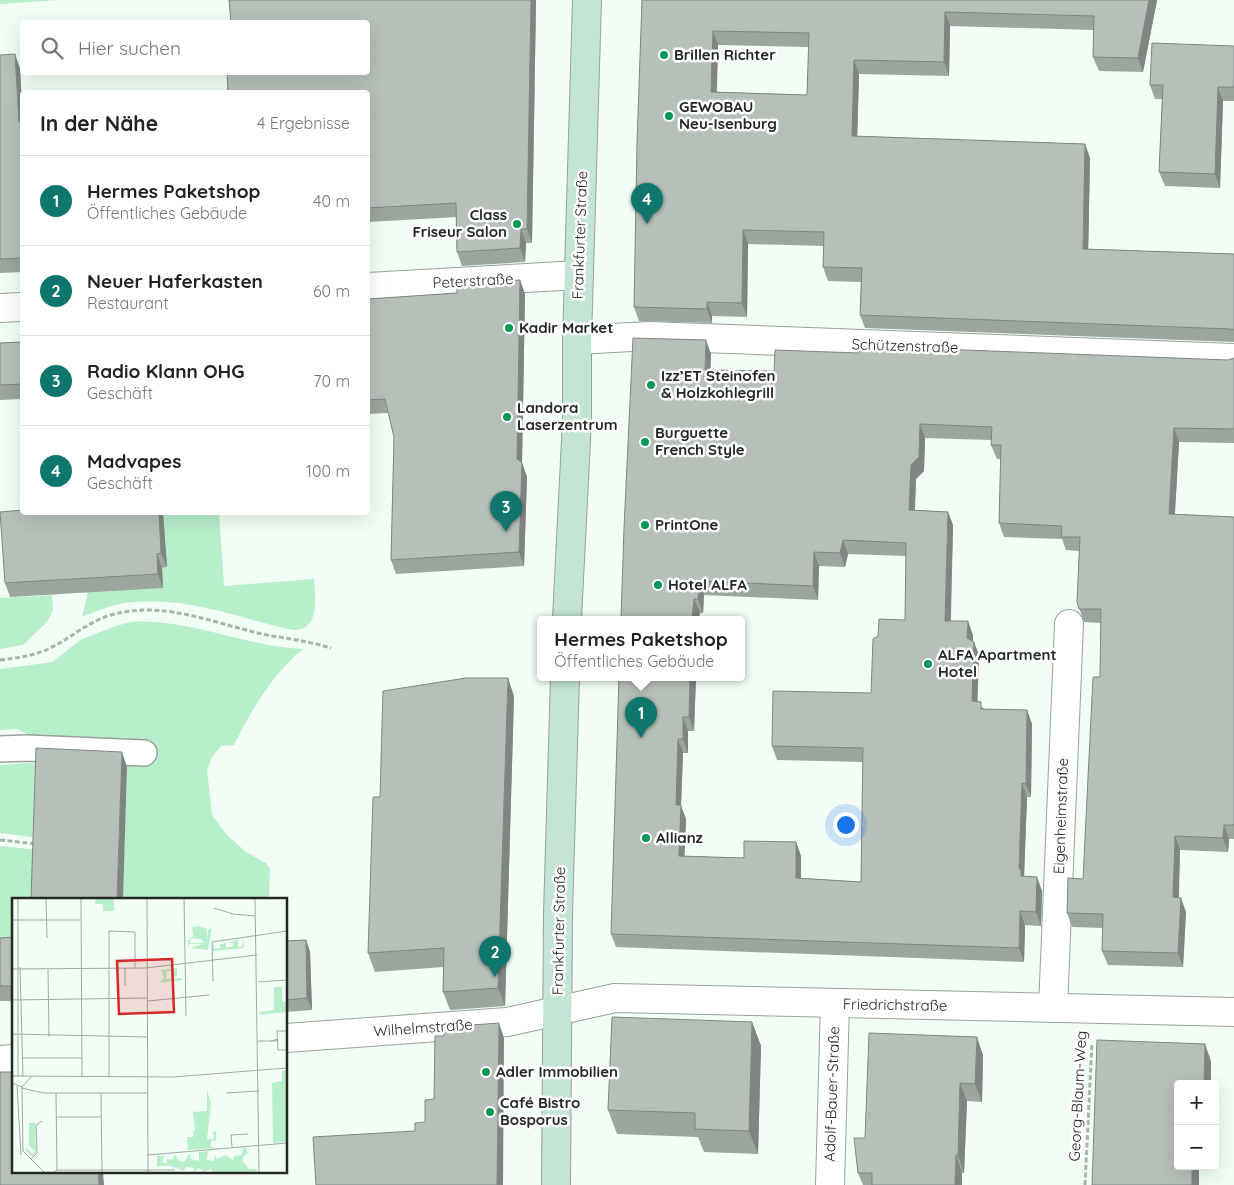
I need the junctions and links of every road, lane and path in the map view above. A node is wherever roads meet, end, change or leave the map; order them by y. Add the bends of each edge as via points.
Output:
1 (587, 0) edge
2 (579, 275) junction
3 (370, 287) edge
4 (20, 307) edge
5 (0, 308) edge
6 (577, 340) junction
7 (1234, 358) edge
8 (567, 616) edge
9 (1069, 624) dead end
10 (331, 648) dead end
11 (0, 660) edge
12 (565, 681) edge
13 (0, 749) edge
14 (144, 753) dead end
15 (0, 840) edge
16 (39, 844) edge
17 (835, 1003) junction
18 (1053, 1008) junction
19 (1093, 1008) junction
20 (558, 1011) junction
21 (1234, 1012) edge
22 (288, 1038) edge
23 (556, 1185) edge
24 (830, 1185) edge
25 (1085, 1185) edge

1 - 2 main road, Frankfurter Straße
2 - 3 street, Peterstraße
2 - 6 main road, Frankfurter Straße
4 - 5 street
6 - 7 street, Schützenstraße via 649,336
6 - 8 main road, Frankfurter Straße via 577,420
9 - 18 street, Eigenheimstraße
10 - 11 path via 303,639 271,636 208,618 141,610 112,615 88,624 37,653
12 - 20 main road, Frankfurter Straße
13 - 14 lane
15 - 16 path
17 - 18 street, Friedrichstraße
17 - 20 street, Friedrichstraße via 615,998
17 - 24 street, Adolf-Bauer-Straße
18 - 19 street, Friedrichstraße
19 - 21 street, Friedrichstraße
19 - 25 path, Georg-Blaum-Weg
20 - 22 street, Wilhelmstraße via 507,1022
20 - 23 main road, Frankfurter Straße

